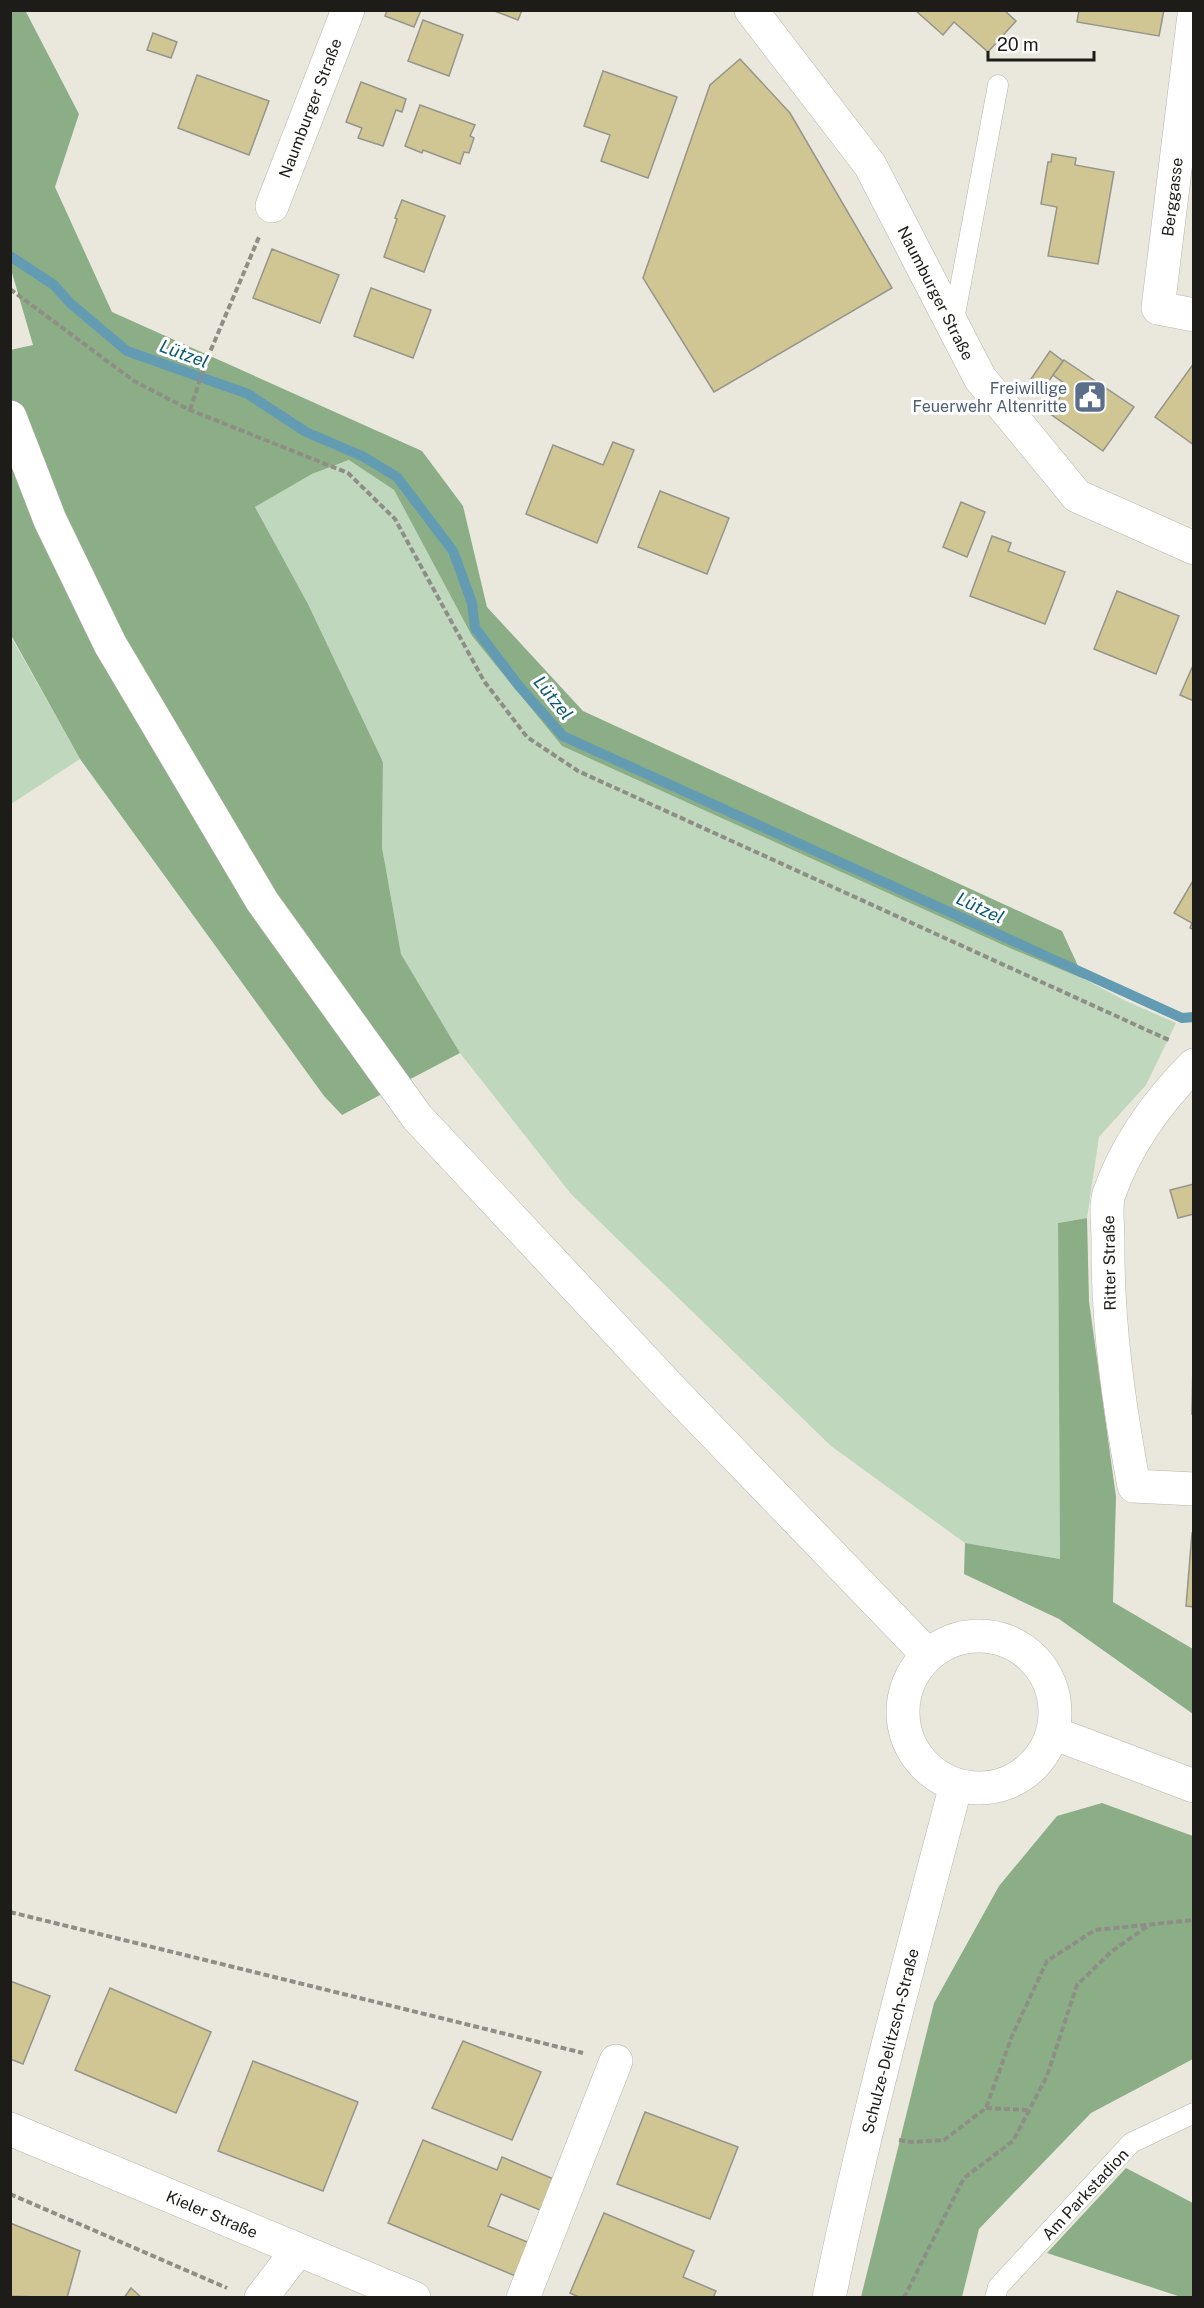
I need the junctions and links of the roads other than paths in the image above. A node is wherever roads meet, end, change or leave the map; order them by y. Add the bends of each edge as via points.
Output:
1 (348, 10) edge
2 (751, 10) edge
3 (1194, 15) edge
4 (998, 85) dead end
5 (272, 206) road end
6 (1194, 315) edge
7 (952, 325) junction
8 (10, 417) edge
9 (1194, 548) edge
10 (1183, 1053) edge
11 (1194, 1489) edge
12 (928, 1655) junction
13 (1053, 1732) junction
14 (956, 1785) junction
15 (1194, 1786) edge
16 (616, 2061) road end
17 (1194, 2113) edge
18 (10, 2129) edge
19 (298, 2250) junction
20 (261, 2298) edge
21 (414, 2298) edge
22 (523, 2298) edge
23 (829, 2298) edge
24 (995, 2298) edge

1 - 5 main road, Naumburger Straße
2 - 7 main road, Naumburger Straße via 870,165
3 - 6 main road, Berggasse via 1158,308
4 - 7 lane
7 - 9 main road, Naumburger Straße via 980,378 1077,496
8 - 12 main road via 50,520 110,644 262,901 417,1117 673,1391
10 - 11 main road, Ritter Straße via 1171,1088 1135,1139 1108,1197 1108,1259 1119,1403 1134,1486
12 - 13 main road via 949,1642 972,1636 997,1637 1019,1647 1038,1663 1051,1684 1056,1708
12 - 14 main road via 912,1676 903,1702 904,1728 915,1752 932,1772
13 - 14 main road via 1043,1755 1026,1773 1004,1784 980,1789
13 - 15 main road
14 - 23 main road, Schulze-Delitzsch-Straße via 899,1998
16 - 22 main road
17 - 24 lane, Am Parkstadion via 1131,2144 998,2287
18 - 19 main road, Kieler Straße
19 - 20 main road
19 - 21 main road, Kieler Straße

